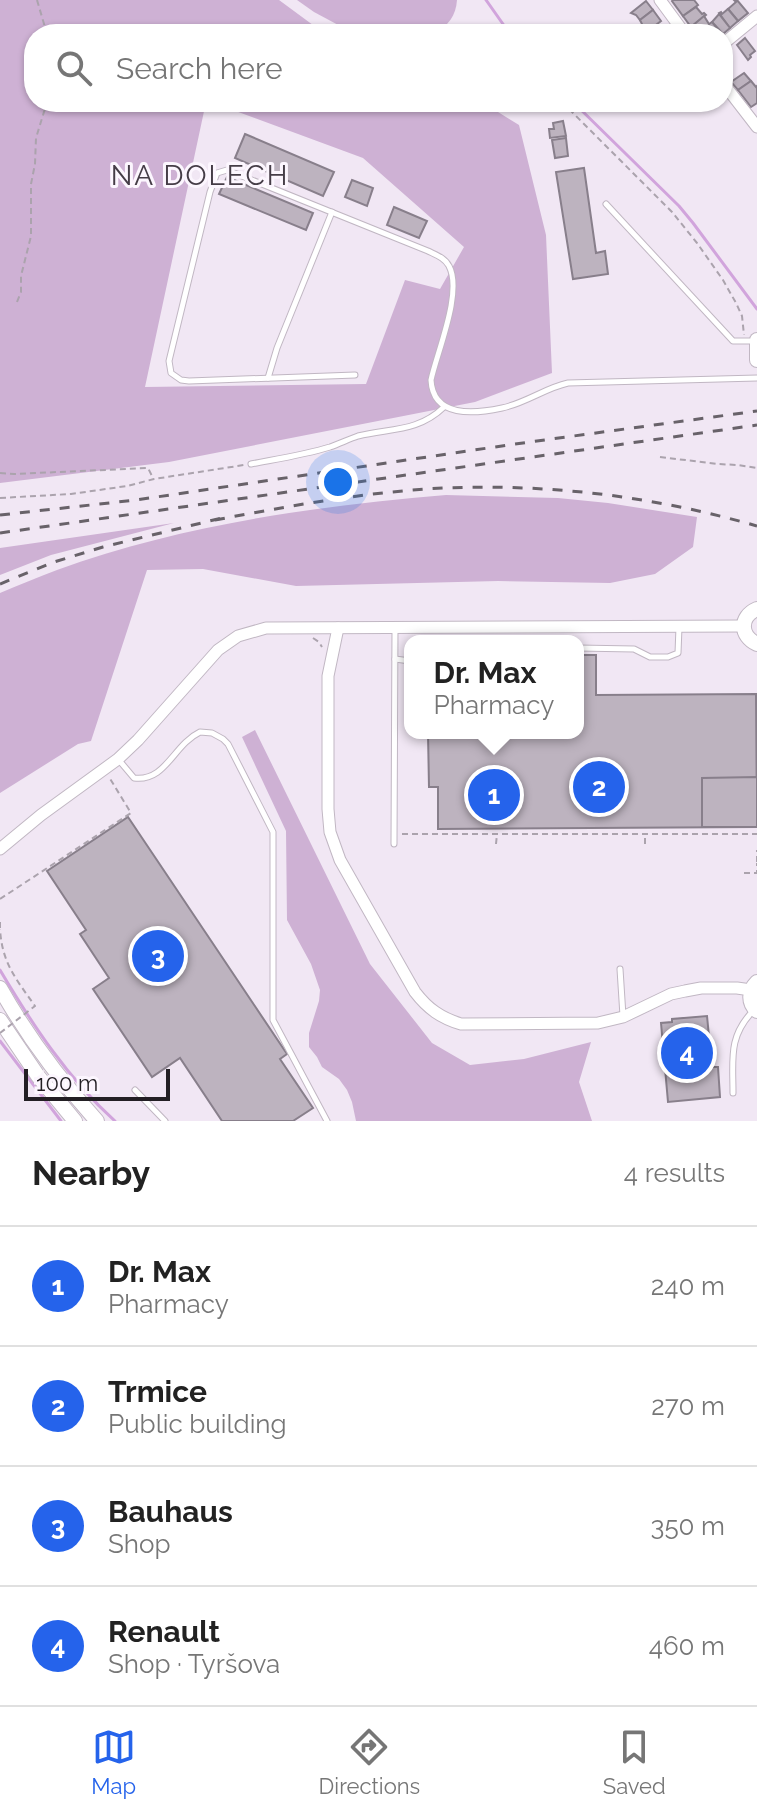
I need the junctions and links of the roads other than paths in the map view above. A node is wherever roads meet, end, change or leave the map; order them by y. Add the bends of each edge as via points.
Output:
1 (660, 0) edge
2 (757, 16) edge
3 (678, 24) edge
4 (733, 36) edge
5 (733, 96) edge
6 (757, 127) edge
7 (606, 204) dead end
8 (332, 212) junction
9 (753, 339) edge
10 (757, 360) edge
11 (355, 375) dead end
12 (268, 378) junction
13 (757, 378) edge
14 (444, 407) junction
15 (251, 464) road end
16 (757, 609) edge
17 (743, 626) junction
18 (679, 627) junction
19 (338, 628) junction
20 (395, 628) junction
21 (757, 644) edge
22 (584, 648) edge
23 (395, 659) junction
24 (404, 660) edge
25 (118, 759) junction
26 (394, 844) dead end
27 (0, 849) edge
28 (620, 969) dead end
29 (754, 986) edge
30 (0, 988) edge
31 (756, 1010) edge
32 (623, 1017) junction
33 (0, 1020) edge
34 (135, 1090) dead end
35 (733, 1093) dead end
36 (75, 1121) edge
37 (97, 1121) edge
38 (165, 1121) edge
39 (327, 1121) edge

1 - 3 street
2 - 4 street
5 - 6 street
7 - 9 lane via 733,341
8 - 12 lane
8 - 12 lane via 227,170 214,178 169,368 175,377 189,381
8 - 14 lane via 428,251 450,267 450,312 431,380
9 - 10 main road
11 - 12 lane
13 - 14 lane via 568,383 503,408
14 - 15 lane via 406,428
16 - 17 main road
17 - 18 street
17 - 21 main road via 747,638
18 - 20 street
18 - 22 lane via 678,653 668,657 650,657 634,649
19 - 20 street
19 - 25 street via 266,628 238,636 218,650
19 - 32 street via 328,676 330,832 340,860 415,992 437,1014 461,1024 598,1023
20 - 23 lane
23 - 24 lane
23 - 26 lane
25 - 27 street
25 - 39 lane via 134,778 150,777 200,732 223,739 233,752 273,832 273,1020
28 - 32 lane
29 - 31 main road via 750,997
29 - 32 street via 671,994
30 - 37 main road via 35,1044
31 - 35 lane via 742,1022 733,1046
33 - 36 main road
34 - 38 lane

